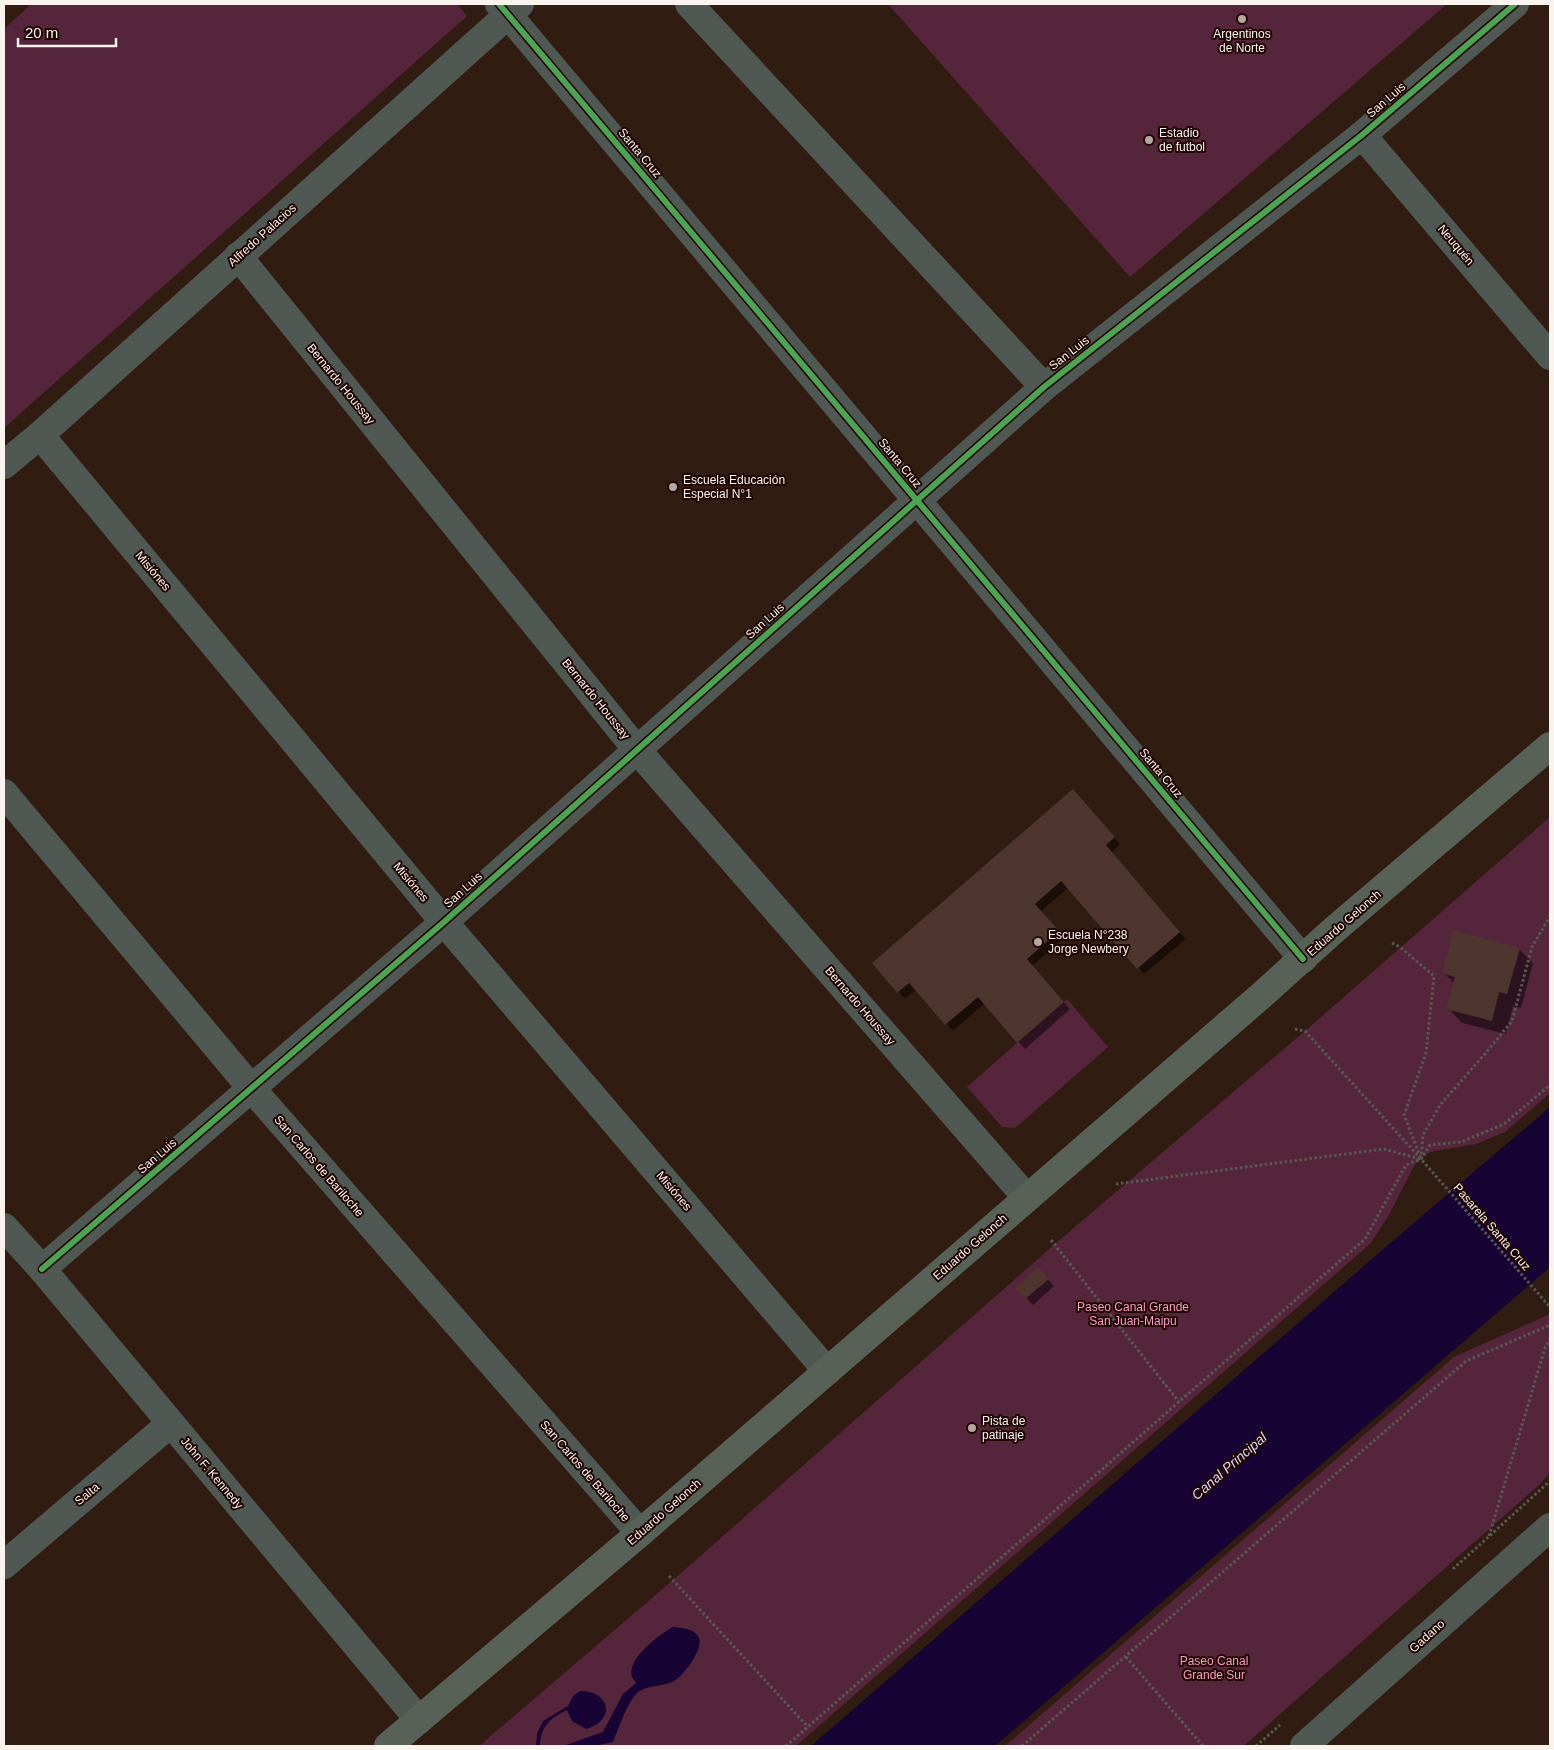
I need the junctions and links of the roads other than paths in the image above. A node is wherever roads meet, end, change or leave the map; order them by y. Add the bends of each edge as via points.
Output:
1 (689, 4) edge
2 (1515, 4) edge
3 (509, 7) edge
4 (1362, 135) junction
5 (238, 256) junction
6 (1550, 356) edge
7 (1044, 387) junction
8 (40, 435) junction
9 (4, 465) edge
10 (918, 501) junction
11 (1550, 746) edge
12 (637, 750) junction
13 (4, 793) edge
14 (444, 922) junction
15 (1303, 959) junction
16 (252, 1089) junction
17 (1027, 1198) junction
18 (4, 1227) edge
19 (42, 1269) junction
20 (827, 1371) junction
21 (170, 1424) junction
22 (1550, 1527) edge
23 (640, 1533) junction
24 (4, 1566) edge
25 (419, 1720) junction
26 (388, 1746) edge
27 (1304, 1746) edge

1 - 7 street
2 - 4 street, San Luis
3 - 5 street, Alfredo Palacios
3 - 10 street, Santa Cruz
4 - 6 street, Neuquén
4 - 7 street, San Luis
5 - 8 street, Alfredo Palacios
5 - 12 street, Bernardo Houssay
7 - 10 street, San Luis
8 - 9 street, Alfredo Palacios
8 - 14 street, Misiónes
10 - 12 street, San Luis
10 - 15 street, Santa Cruz
11 - 15 main road, Eduardo Gelonch
12 - 14 street, San Luis
12 - 17 street, Bernardo Houssay
13 - 16 street, San Carlos de Bariloche
14 - 16 street, San Luis
14 - 20 street, Misiónes
15 - 17 main road, Eduardo Gelonch
16 - 19 street, San Luis
16 - 23 street, San Carlos de Bariloche
17 - 20 main road, Eduardo Gelonch
18 - 19 street, John F. Kennedy
19 - 21 street, John F. Kennedy
20 - 23 main road, Eduardo Gelonch
21 - 24 street, Salta
21 - 25 street, John F. Kennedy
22 - 27 street, Gadano
23 - 25 main road, Eduardo Gelonch
25 - 26 main road, Eduardo Gelonch

